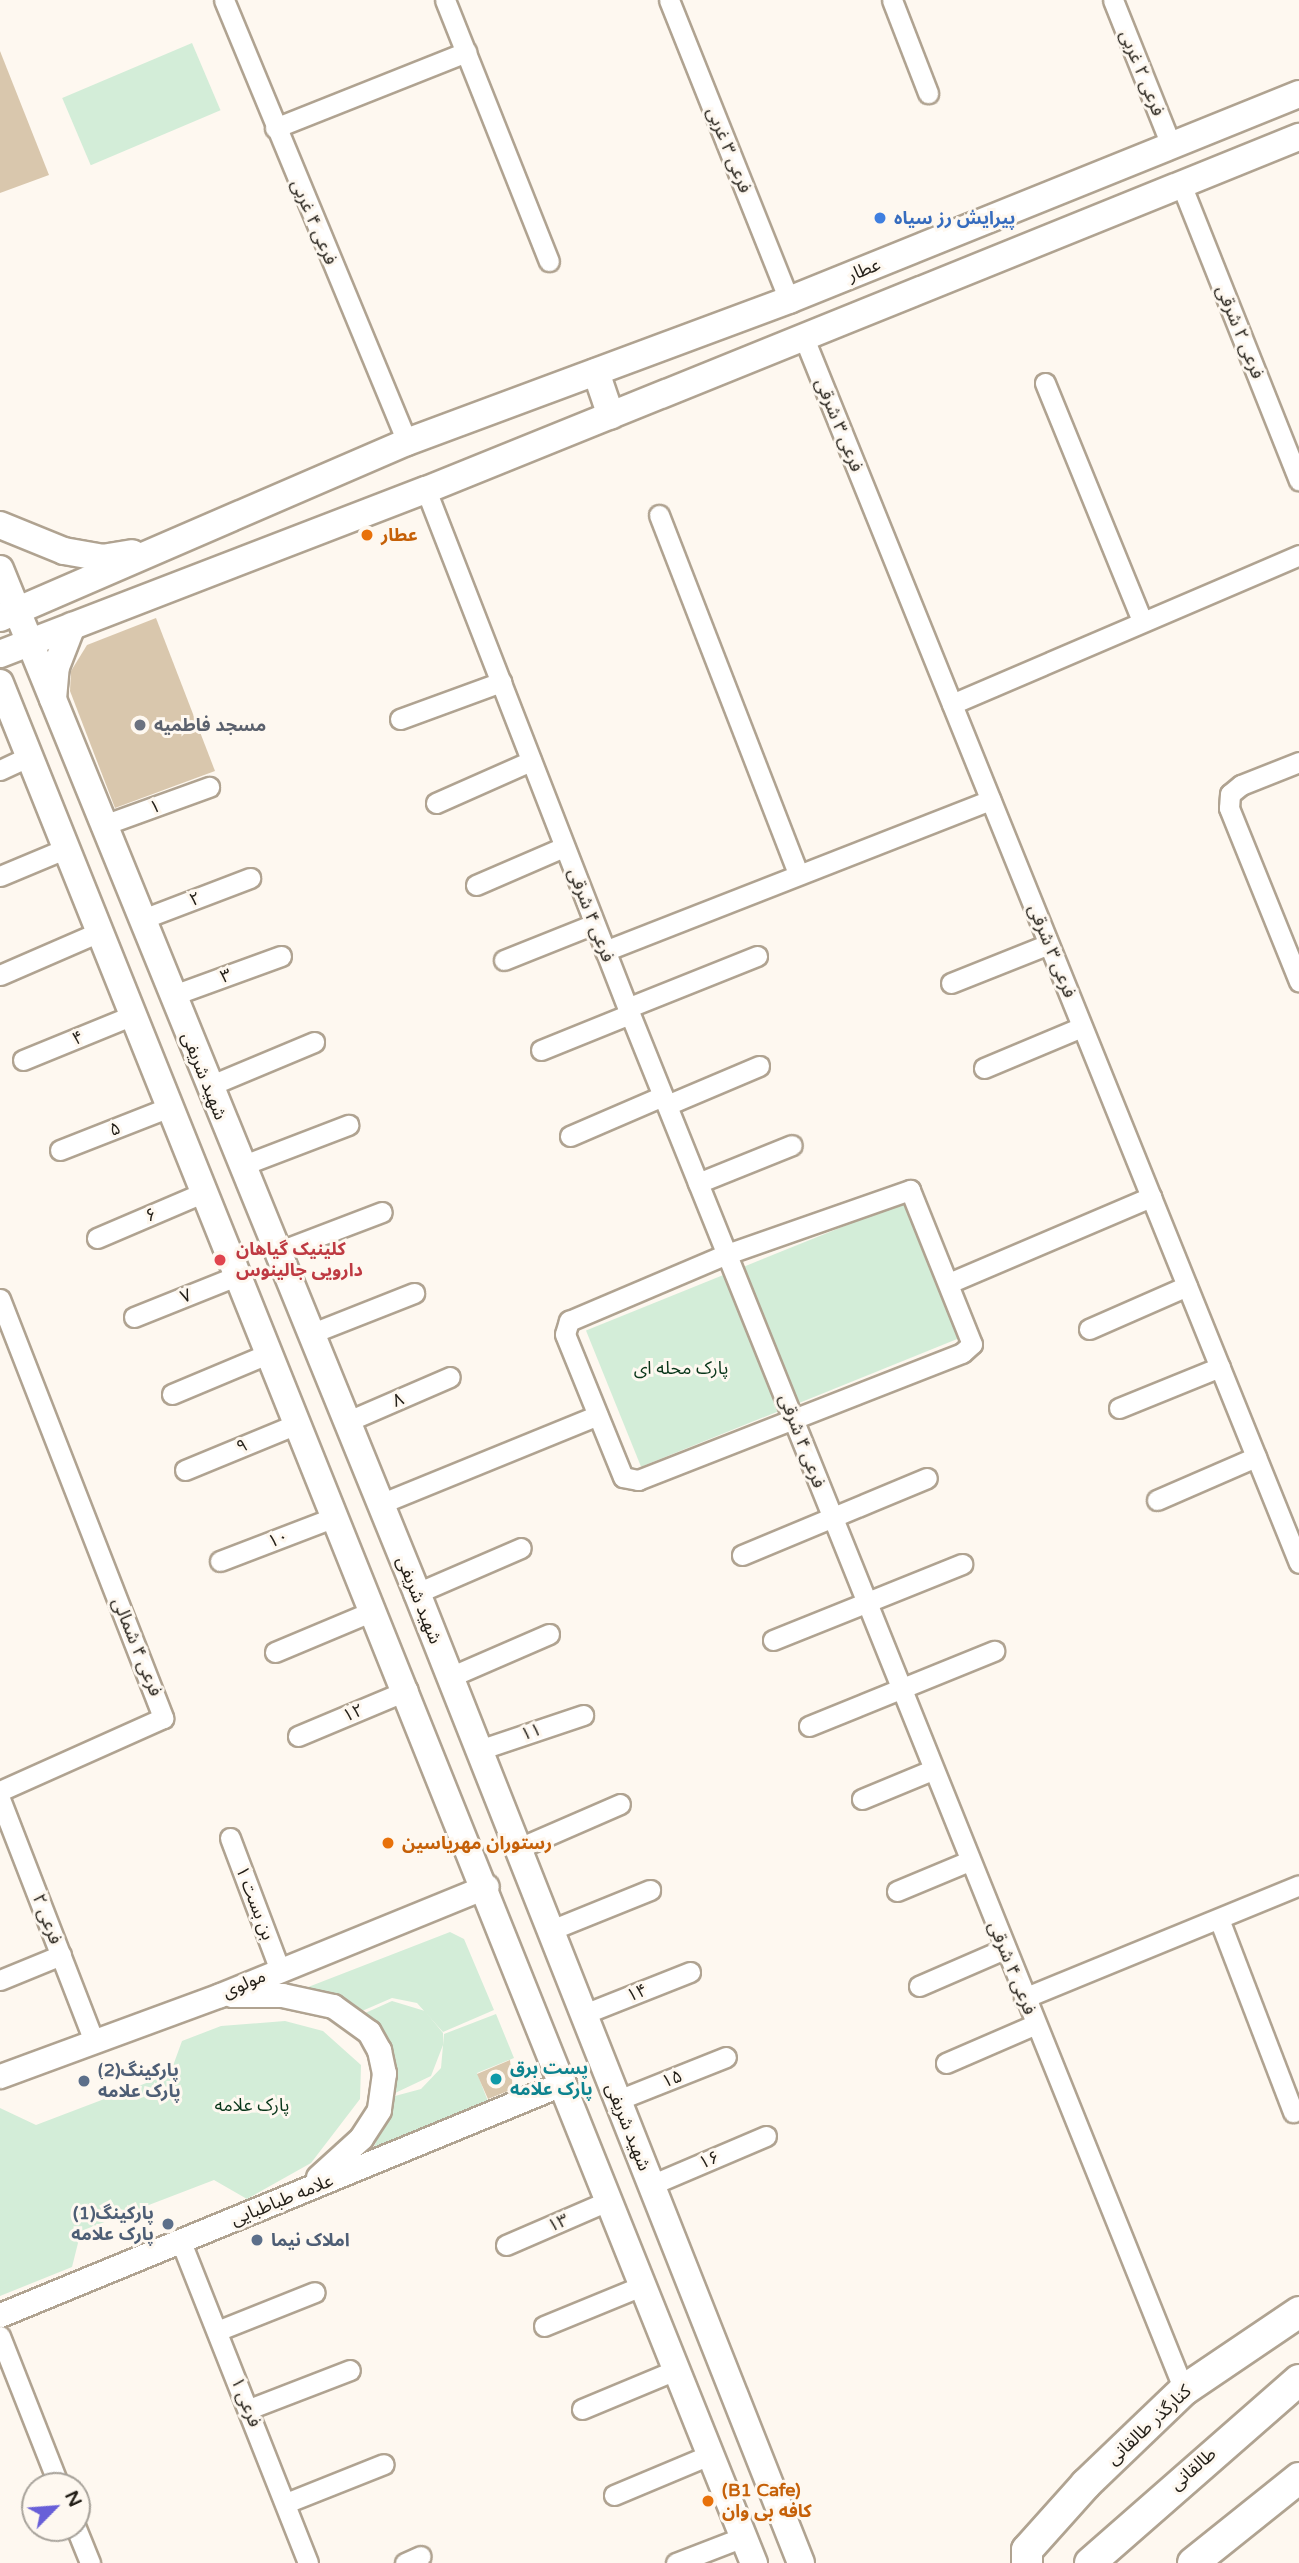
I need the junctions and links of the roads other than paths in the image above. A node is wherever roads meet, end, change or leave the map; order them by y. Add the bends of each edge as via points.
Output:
1 (223, 0) edge
2 (445, 0) edge
3 (669, 0) edge
4 (892, 0) edge
5 (1113, 0) edge
6 (466, 51) junction
7 (928, 93) dead end
8 (1299, 94) edge
9 (275, 128) junction
10 (1299, 137) edge
11 (1171, 145) junction
12 (1181, 184) junction
13 (549, 261) dead end
14 (789, 300) junction
15 (804, 338) junction
16 (596, 372) junction
17 (1045, 383) dead end
18 (611, 416) junction
19 (407, 442) junction
20 (1299, 480) edge
21 (426, 490) junction
22 (659, 515) dead end
23 (228, 523) junction
24 (0, 525) edge
25 (1299, 555) edge
26 (0, 569) edge
27 (8, 614) edge
28 (1142, 621) junction
29 (72, 626) junction
30 (29, 641) junction
31 (0, 654) edge
32 (501, 682) junction
33 (0, 683) edge
34 (952, 704) junction
35 (53, 707) junction
36 (0, 715) edge
37 (400, 719) dead end
38 (24, 749) junction
39 (531, 761) junction
40 (1299, 762) edge
41 (0, 770) edge
42 (209, 787) dead end
43 (991, 800) junction
44 (436, 803) dead end
45 (101, 826) junction
46 (564, 847) junction
47 (65, 849) junction
48 (798, 874) junction
49 (0, 876) edge
50 (250, 878) dead end
51 (476, 885) dead end
52 (140, 920) junction
53 (594, 924) junction
54 (99, 932) junction
55 (1049, 944) junction
56 (605, 951) junction
57 (281, 956) dead end
58 (757, 956) dead end
59 (504, 960) dead end
60 (0, 975) edge
61 (1299, 981) edge
62 (951, 983) dead end
63 (171, 996) junction
64 (629, 1011) junction
65 (133, 1015) junction
66 (1082, 1027) junction
67 (314, 1042) dead end
68 (541, 1051) dead end
69 (23, 1060) dead end
70 (759, 1066) dead end
71 (984, 1068) dead end
72 (209, 1086) junction
73 (665, 1101) junction
74 (170, 1107) junction
75 (348, 1125) dead end
76 (570, 1136) dead end
77 (792, 1145) dead end
78 (60, 1150) dead end
79 (242, 1166) junction
80 (698, 1182) junction
81 (205, 1192) junction
82 (1151, 1197) junction
83 (382, 1212) dead end
84 (97, 1238) dead end
85 (276, 1252) junction
86 (727, 1254) junction
87 (239, 1275) junction
88 (949, 1283) junction
89 (1187, 1286) junction
90 (414, 1293) dead end
91 (0, 1299) edge
92 (134, 1317) dead end
93 (1089, 1329) dead end
94 (310, 1334) junction
95 (270, 1353) junction
96 (1220, 1367) junction
97 (450, 1377) dead end
98 (172, 1394) dead end
99 (1119, 1408) dead end
100 (598, 1415) junction
101 (793, 1419) junction
102 (346, 1422) junction
103 (299, 1423) junction
104 (1256, 1457) junction
105 (185, 1470) dead end
106 (927, 1478) dead end
107 (1157, 1500) dead end
108 (380, 1504) junction
109 (337, 1516) junction
110 (832, 1517) junction
111 (521, 1548) dead end
112 (741, 1555) dead end
113 (403, 1559) junction
114 (219, 1562) dead end
115 (1299, 1563) edge
116 (962, 1564) dead end
117 (361, 1575) junction
118 (417, 1593) junction
119 (865, 1602) junction
120 (375, 1610) junction
121 (549, 1634) dead end
122 (773, 1640) dead end
123 (994, 1651) dead end
124 (275, 1652) dead end
125 (450, 1677) junction
126 (900, 1689) junction
127 (408, 1690) junction
128 (583, 1715) dead end
129 (809, 1726) dead end
130 (298, 1736) dead end
131 (479, 1750) junction
132 (932, 1770) junction
133 (0, 1791) edge
134 (0, 1799) edge
135 (862, 1799) dead end
136 (620, 1804) dead end
137 (230, 1838) dead end
138 (519, 1848) junction
139 (969, 1861) junction
140 (1299, 1885) edge
141 (486, 1886) junction
142 (650, 1890) dead end
143 (897, 1891) dead end
144 (1219, 1919) junction
145 (551, 1930) junction
146 (1004, 1949) junction
147 (61, 1955) junction
148 (279, 1968) junction
149 (690, 1972) dead end
150 (0, 1980) edge
151 (919, 1986) dead end
152 (218, 1996) junction
153 (1024, 1998) junction
154 (584, 2014) junction
155 (1036, 2024) junction
156 (93, 2039) junction
157 (726, 2057) dead end
158 (946, 2063) dead end
159 (0, 2076) edge
160 (564, 2083) junction
161 (618, 2101) junction
162 (1293, 2112) dead end
163 (766, 2136) dead end
164 (651, 2185) junction
165 (294, 2196) junction
166 (610, 2200) junction
167 (181, 2242) junction
168 (506, 2245) dead end
169 (644, 2285) junction
170 (315, 2292) dead end
171 (1299, 2312) edge
172 (0, 2315) edge
173 (544, 2326) dead end
174 (218, 2331) junction
175 (0, 2336) edge
176 (678, 2369) junction
177 (350, 2371) dead end
178 (1299, 2380) edge
179 (1184, 2390) junction
180 (249, 2409) junction
181 (582, 2409) dead end
182 (712, 2454) junction
183 (384, 2464) dead end
184 (54, 2472) edge
185 (1299, 2478) edge
186 (614, 2495) dead end
187 (286, 2503) junction
188 (789, 2533) junction
189 (82, 2542) edge
190 (748, 2548) edge
191 (1195, 2562) edge
192 (90, 2563) edge
193 (308, 2563) edge
194 (676, 2563) edge
195 (801, 2563) edge
196 (1027, 2563) edge
197 (1090, 2563) edge

1 - 9 street, فرعی ۴ غربی
2 - 6 street
3 - 14 street, فرعی ۳ غربی
4 - 7 street
5 - 11 street, فرعی ۲ غربی
6 - 9 street
6 - 13 street
8 - 11 main road, عطار
9 - 19 street, فرعی ۴ غربی
10 - 12 main road
11 - 14 main road, عطار
12 - 15 main road
12 - 20 street, فرعی ۲ شرقی
14 - 16 main road, عطار
15 - 18 main road
15 - 34 street, فرعی ۳ شرقی
16 - 18 main road
16 - 19 main road, عطار
17 - 28 street
18 - 21 main road
19 - 23 main road, عطار
21 - 29 main road
21 - 32 street, فرعی ۴ شرقی
22 - 48 street
23 - 24 main road via 102,558 41,546
23 - 27 main road, عطار
25 - 28 street
26 - 27 main road, شهید شریفی
27 - 30 main road, شهید شریفی
28 - 34 street
29 - 30 main road
29 - 35 main road via 56,667
30 - 31 main road
30 - 35 main road, شهید شریفی
32 - 37 street
32 - 39 street, فرعی ۴ شرقی
33 - 38 main road
34 - 43 street, فرعی ۳ شرقی
35 - 45 main road, شهید شریفی
36 - 38 main road
38 - 41 street
38 - 47 main road
39 - 44 street
39 - 46 street, فرعی ۴ شرقی
40 - 61 street via 1241,785 1230,794 1229,808
42 - 45 street, ۱
43 - 48 street
43 - 55 street, فرعی ۳ شرقی
45 - 52 main road, شهید شریفی
46 - 51 street
46 - 53 street, فرعی ۴ شرقی
47 - 49 street
47 - 54 main road
48 - 56 street
50 - 52 street, ۲
52 - 63 main road, شهید شریفی
53 - 56 street, فرعی ۴ شرقی
53 - 59 street
54 - 60 street
54 - 65 main road
55 - 62 street
55 - 66 street, فرعی ۳ شرقی
56 - 64 street, فرعی ۴ شرقی
57 - 63 street, ۳
58 - 64 street
63 - 72 main road, شهید شریفی
64 - 68 street
64 - 73 street, فرعی ۴ شرقی
65 - 69 street, ۴
65 - 74 main road
66 - 71 street
66 - 82 street, فرعی ۳ شرقی
67 - 72 street
70 - 73 street
72 - 79 main road, شهید شریفی
73 - 76 street
73 - 80 street, فرعی ۴ شرقی
74 - 78 street, ۵
74 - 81 main road
75 - 79 street
77 - 80 street
79 - 85 main road, شهید شریفی
80 - 86 street, فرعی ۴ شرقی
81 - 84 street, ۶
81 - 87 main road
82 - 88 street
82 - 89 street, فرعی ۳ شرقی
83 - 85 street
85 - 94 main road, شهید شریفی
86 - 88 street via 910,1190
86 - 100 street via 569,1321 565,1334
86 - 101 street, فرعی ۴ شرقی
87 - 92 street, ۷
87 - 95 main road
88 - 101 street via 972,1343 962,1353
89 - 93 street
89 - 96 street, فرعی ۳ شرقی
90 - 94 street
91 - 133 street, فرعی ۴ شمالی via 163,1718
94 - 102 main road, شهید شریفی
95 - 98 street
95 - 103 main road
96 - 99 street
96 - 104 street, فرعی ۳ شرقی
97 - 102 street, ۸
100 - 101 street via 623,1477 631,1481
100 - 108 street
101 - 110 street, فرعی ۴ شرقی
102 - 108 main road, شهید شریفی
103 - 105 street, ۹
103 - 109 main road
104 - 107 street
104 - 115 street, فرعی ۳ شرقی
106 - 110 street
108 - 113 main road, شهید شریفی
109 - 114 street, ۱۰
109 - 117 main road
110 - 112 street
110 - 119 street, فرعی ۴ شرقی
111 - 118 street
113 - 117 main road
113 - 118 main road, شهید شریفی
116 - 119 street
117 - 120 main road
118 - 125 main road, شهید شریفی
119 - 122 street
119 - 126 street, فرعی ۴ شرقی
120 - 124 street
120 - 127 main road
121 - 125 street
123 - 126 street
125 - 131 main road, شهید شریفی
126 - 129 street
126 - 132 street, فرعی ۴ شرقی
127 - 130 street, ۱۲
127 - 141 main road
128 - 131 street, ۱۱
131 - 138 main road, شهید شریفی
132 - 135 street
132 - 139 street, فرعی ۴ شرقی
134 - 147 street, فرعی ۲
136 - 138 street
137 - 148 street, بن بست ۱
138 - 145 main road, شهید شریفی
139 - 143 street
139 - 146 street, فرعی ۴ شرقی
140 - 144 street
141 - 148 street, مولوی
141 - 160 main road
142 - 145 street
144 - 153 street
144 - 162 street
145 - 154 main road, شهید شریفی
146 - 151 street
146 - 153 street, فرعی ۴ شرقی
147 - 150 street
147 - 156 street, فرعی ۲
148 - 152 street, مولوی
149 - 154 street, ۱۴
152 - 156 street, مولوی
152 - 165 street via 270,1994 332,2006 369,2032 379,2050 382,2093 371,2123 337,2162
153 - 155 street, فرعی ۴ شرقی
154 - 161 main road, شهید شریفی
155 - 158 street
155 - 179 street, فرعی ۴ شرقی
156 - 159 street, مولوی
157 - 161 street, ۱۵
160 - 165 street, علامه طباطبایی
160 - 166 main road
161 - 164 main road, شهید شریفی
163 - 164 street, ۱۶
164 - 188 main road, شهید شریفی
165 - 167 street, علامه طباطبایی
166 - 168 street, ۱۳
166 - 169 main road
167 - 172 street, علامه طباطبایی
167 - 174 street, فرعی ۱
169 - 173 street
169 - 176 main road
170 - 174 street
171 - 179 main road, کنارگذر طالقانی
174 - 180 street, فرعی ۱
175 - 184 street
176 - 181 street
176 - 182 main road
177 - 180 street
178 - 197 main road, طالقانی
179 - 196 main road, کنارگذر طالقانی via 1086,2484 1027,2550
180 - 187 street, فرعی ۱
182 - 186 street
182 - 190 main road
183 - 187 street
185 - 191 main road
187 - 193 street, فرعی ۱
188 - 190 main road via 785,2548 773,2557 758,2556
188 - 195 main road, شهید شریفی
189 - 192 street
190 - 194 street

